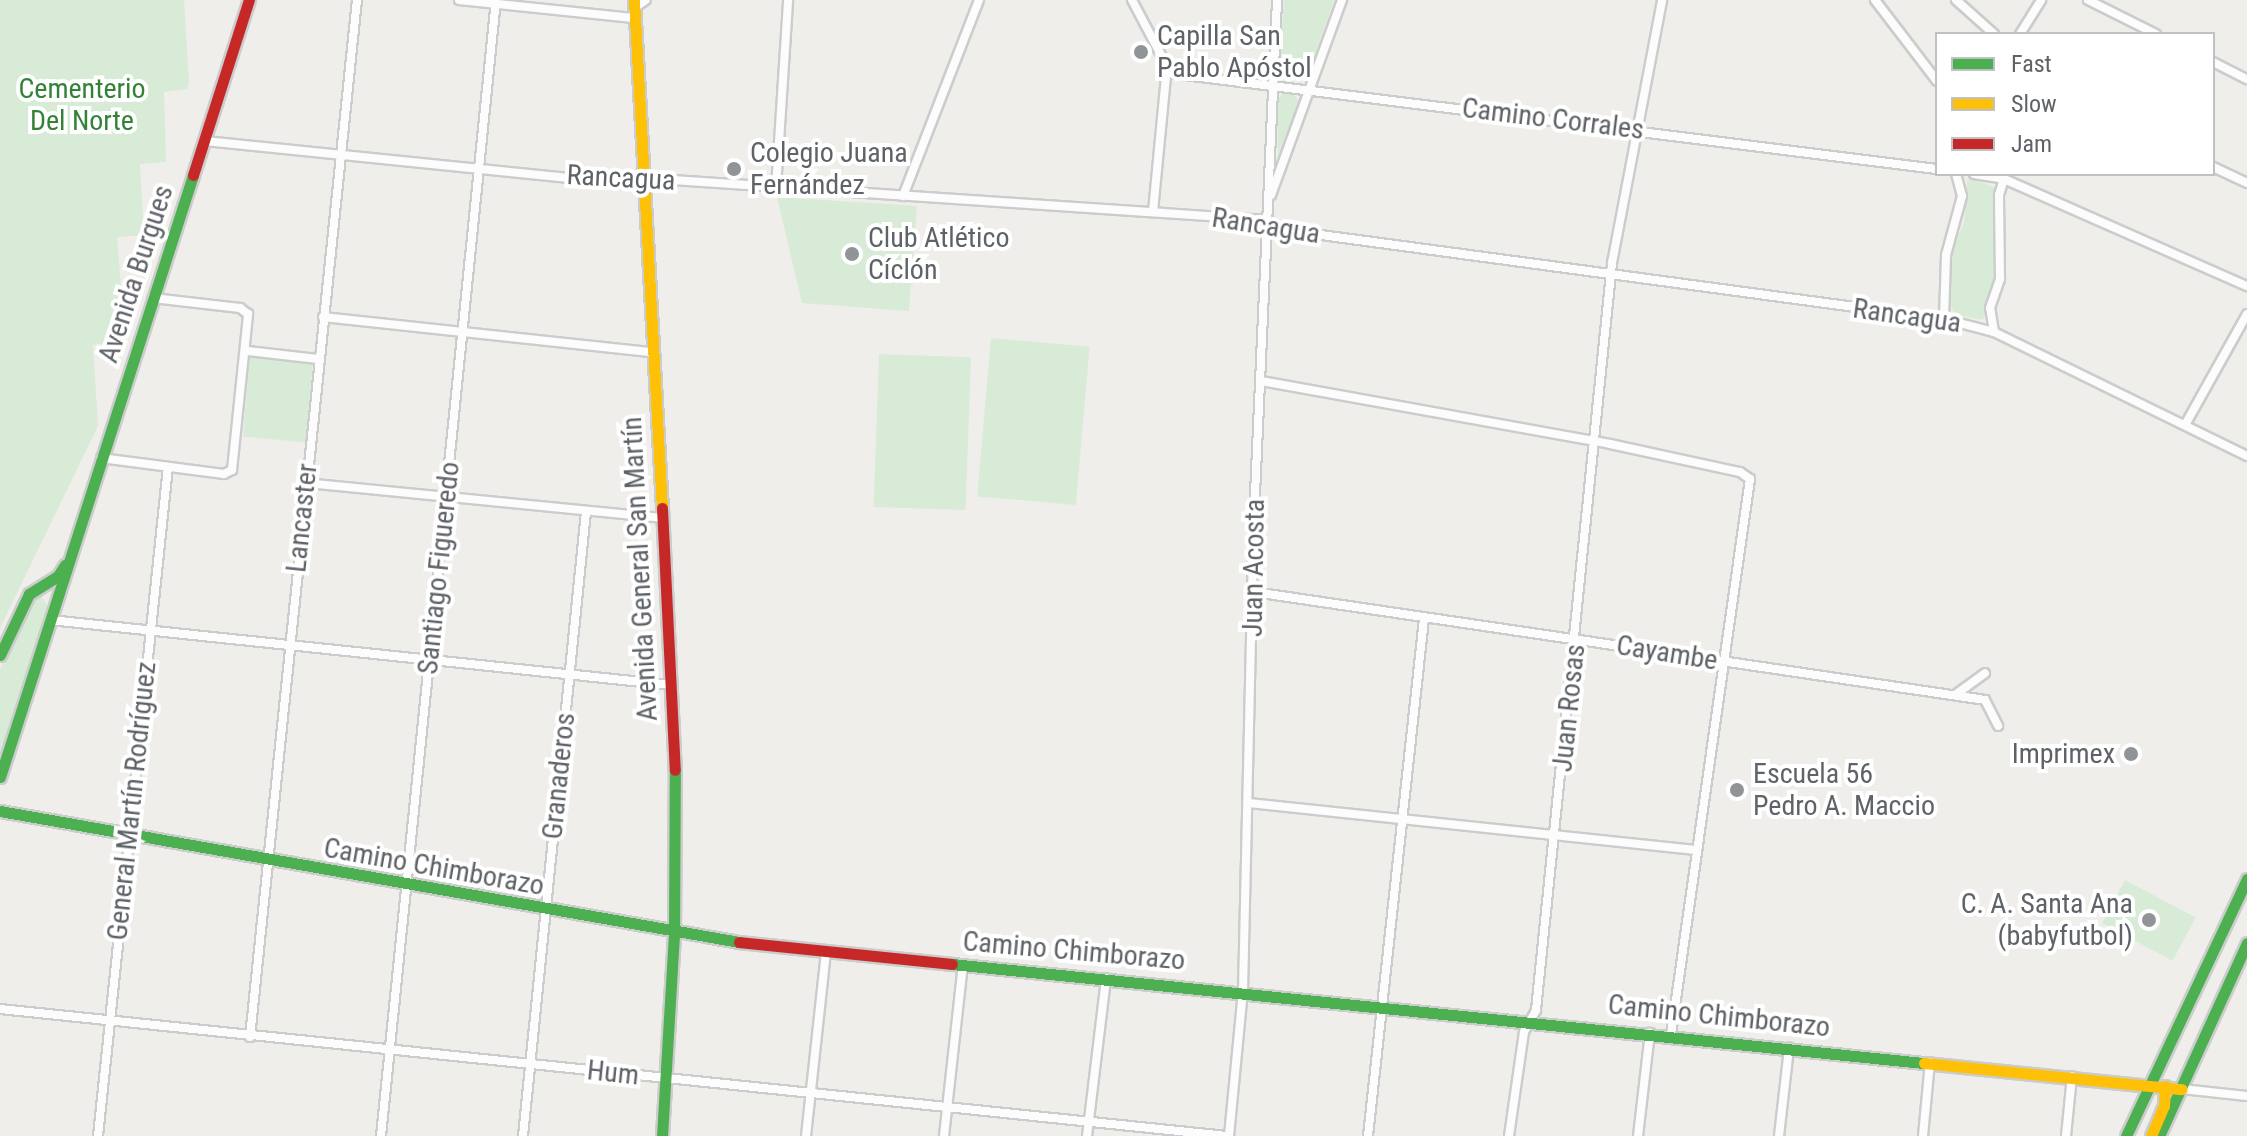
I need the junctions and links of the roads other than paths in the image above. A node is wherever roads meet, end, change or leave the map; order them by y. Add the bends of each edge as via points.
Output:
1 (249, 0) edge
2 (357, 0) edge
3 (459, 0) edge
4 (646, 0) edge
5 (788, 0) edge
6 (979, 0) edge
7 (1132, 0) edge
8 (1277, 0) edge
9 (1342, 0) edge
10 (1662, 0) edge
11 (1875, 0) edge
12 (1956, 0) edge
13 (2041, 0) edge
14 (2088, 0) edge
15 (496, 2) edge
16 (633, 9) edge
17 (1992, 32) edge
18 (2021, 32) edge
19 (2152, 32) edge
20 (2215, 63) edge
21 (1168, 73) junction
22 (1935, 78) edge
23 (2247, 79) edge
24 (1273, 85) junction
25 (1312, 89) junction
26 (1638, 130) junction
27 (205, 141) junction
28 (340, 154) junction
29 (479, 166) junction
30 (2215, 168) edge
31 (1935, 169) edge
32 (1957, 176) edge
33 (1986, 176) edge
34 (2004, 179) junction
35 (642, 182) junction
36 (2247, 183) edge
37 (776, 188) junction
38 (903, 196) junction
39 (1268, 201) junction
40 (1153, 211) junction
41 (1267, 220) junction
42 (1612, 276) junction
43 (2247, 286) edge
44 (153, 298) junction
45 (2247, 314) edge
46 (323, 317) junction
47 (1944, 319) junction
48 (463, 332) junction
49 (1994, 332) junction
50 (248, 351) junction
51 (652, 352) junction
52 (318, 359) junction
53 (1261, 381) junction
54 (2185, 425) junction
55 (1597, 442) junction
56 (2247, 456) edge
57 (101, 458) junction
58 (168, 467) junction
59 (306, 483) junction
60 (446, 496) junction
61 (586, 511) junction
62 (660, 518) junction
63 (67, 563) junction
64 (37, 590) junction
65 (1254, 592) junction
66 (51, 615) junction
67 (1424, 619) junction
68 (149, 630) junction
69 (1575, 640) junction
70 (289, 645) junction
71 (0, 655) edge
72 (429, 660) junction
73 (1725, 661) junction
74 (1985, 673) dead end
75 (570, 675) junction
76 (671, 685) junction
77 (1954, 696) junction
78 (1998, 726) dead end
79 (0, 777) edge
80 (1248, 803) junction
81 (0, 811) edge
82 (1405, 819) junction
83 (1556, 834) junction
84 (128, 835) junction
85 (1697, 850) junction
86 (267, 860) junction
87 (2247, 879) edge
88 (406, 886) junction
89 (546, 911) junction
90 (674, 935) junction
91 (2247, 943) edge
92 (826, 952) junction
93 (963, 965) junction
94 (1106, 978) junction
95 (1243, 991) junction
96 (1385, 1004) junction
97 (0, 1009) edge
98 (1531, 1019) junction
99 (110, 1021) junction
100 (1650, 1033) junction
101 (1671, 1035) junction
102 (250, 1037) junction
103 (1789, 1048) junction
104 (390, 1049) junction
105 (1930, 1062) junction
106 (531, 1064) junction
107 (2072, 1076) junction
108 (667, 1080) junction
109 (2151, 1084) junction
110 (2165, 1086) junction
111 (2182, 1089) junction
112 (811, 1093) junction
113 (2247, 1096) edge
114 (947, 1108) junction
115 (1089, 1123) junction
116 (98, 1136) edge
117 (381, 1136) edge
118 (523, 1136) edge
119 (662, 1136) edge
120 (806, 1136) edge
121 (944, 1136) edge
122 (1087, 1136) edge
123 (1228, 1136) edge
124 (1368, 1136) edge
125 (1509, 1136) edge
126 (1638, 1136) edge
127 (1779, 1136) edge
128 (1923, 1136) edge
129 (2066, 1136) edge
130 (2126, 1136) edge
131 (2151, 1136) edge
132 (2159, 1136) edge

1 - 27 street, Avenida Burgues
2 - 28 street, Lancaster
3 - 15 street
4 - 16 street
5 - 37 street
6 - 38 street
7 - 21 street
8 - 24 street, Juan Acosta
9 - 25 street
10 - 26 street, Juan Rosas
11 - 22 street
12 - 17 street
13 - 18 street
14 - 19 street
15 - 16 street
15 - 29 street, Santiago Figueredo
16 - 35 street, Avenida General San Martín
20 - 23 street
21 - 24 street, Camino Corrales
21 - 40 street
24 - 25 street, Camino Corrales
24 - 39 street, Juan Acosta
25 - 26 street, Camino Corrales
25 - 39 street
26 - 31 street, Camino Corrales
26 - 42 street, Juan Rosas
27 - 28 street, Rancagua
27 - 44 street, Avenida Burgues
28 - 29 street, Rancagua
28 - 46 street, Lancaster
29 - 35 street, Rancagua
29 - 48 street, Santiago Figueredo
30 - 36 street
32 - 47 street via 1962,196 1946,255
33 - 34 street
34 - 43 street
34 - 49 street via 1999,195 2000,279 1990,308
35 - 37 street, Rancagua
35 - 51 street, Avenida General San Martín
37 - 38 street, Rancagua
38 - 40 street, Rancagua
39 - 41 street, Juan Acosta
40 - 41 street, Rancagua
41 - 42 street, Rancagua via 1284,230
41 - 53 street, Juan Acosta
42 - 47 street, Rancagua
42 - 55 street, Juan Rosas
44 - 50 street via 240,308 248,314
44 - 57 street, Avenida Burgues
45 - 54 street
46 - 48 street
46 - 52 street, Lancaster
47 - 49 street, Rancagua
48 - 51 street
48 - 60 street, Santiago Figueredo
49 - 54 street, Rancagua
50 - 52 street
50 - 58 street via 230,472
51 - 62 street, Avenida General San Martín
52 - 59 street, Lancaster
53 - 55 street
53 - 65 street, Juan Acosta
54 - 56 street, Rancagua
55 - 69 street, Juan Rosas
55 - 73 street via 1740,472 1751,482
57 - 58 street
57 - 63 street, Avenida Burgues
58 - 68 street, General Martín Rodríguez
59 - 60 street
59 - 70 street, Lancaster
60 - 61 street
60 - 72 street, Santiago Figueredo
61 - 62 street
61 - 75 street, Granaderos
62 - 76 street, Avenida General San Martín
63 - 64 street
63 - 66 street, Avenida Burgues
64 - 66 street via 49,593
64 - 71 street via 29,594
65 - 67 street, Cayambe
65 - 80 street, Juan Acosta
66 - 68 street
66 - 79 street, Avenida Burgues
67 - 69 street, Cayambe
67 - 82 street
68 - 70 street
68 - 84 street, General Martín Rodríguez
69 - 73 street, Cayambe
69 - 83 street, Juan Rosas
70 - 72 street
70 - 86 street, Lancaster
72 - 75 street
72 - 88 street, Santiago Figueredo
73 - 77 street, Cayambe
73 - 85 street
74 - 77 street
75 - 76 street
75 - 89 street, Granaderos
76 - 90 street, Avenida General San Martín
77 - 78 street, Cayambe via 1985,700
80 - 82 street
80 - 95 street, Juan Acosta
81 - 84 street, Camino Chimborazo
82 - 83 street
82 - 96 street
83 - 85 street
83 - 98 street, Juan Rosas
84 - 86 street, Camino Chimborazo
84 - 99 street, General Martín Rodríguez
85 - 101 street
86 - 88 street, Camino Chimborazo
86 - 102 street, Lancaster
87 - 109 street
88 - 89 street, Camino Chimborazo
88 - 104 street, Santiago Figueredo
89 - 90 street, Camino Chimborazo
89 - 106 street, Granaderos
90 - 92 street, Camino Chimborazo
90 - 108 street, Avenida General San Martín
91 - 111 street
92 - 93 street, Camino Chimborazo
92 - 112 street
93 - 94 street, Camino Chimborazo
93 - 114 street
94 - 95 street, Camino Chimborazo
94 - 115 street
95 - 96 street, Camino Chimborazo
95 - 123 street, Juan Acosta
96 - 98 street, Camino Chimborazo
96 - 124 street
97 - 99 street, Hum
98 - 100 street, Camino Chimborazo
98 - 125 street, Juan Rosas via 1524,1032
99 - 102 street, Hum
99 - 116 street, General Martín Rodríguez
100 - 101 street, Camino Chimborazo
100 - 126 street
101 - 103 street, Camino Chimborazo
102 - 104 street, Hum
103 - 105 street, Camino Chimborazo
103 - 127 street
104 - 106 street, Hum
104 - 117 street, Santiago Figueredo
105 - 107 street, Camino Chimborazo
105 - 128 street
106 - 108 street, Hum
106 - 118 street, Granaderos
107 - 109 street, Camino Chimborazo
107 - 129 street
108 - 112 street, Hum
108 - 119 street, Avenida General San Martín
109 - 110 street, Camino Chimborazo
109 - 130 street
110 - 111 street, Camino Chimborazo
110 - 131 street via 2164,1106
111 - 113 street
111 - 132 street
112 - 114 street, Hum
112 - 120 street
114 - 115 street, Hum
114 - 121 street
115 - 122 street
115 - 123 street, Hum

